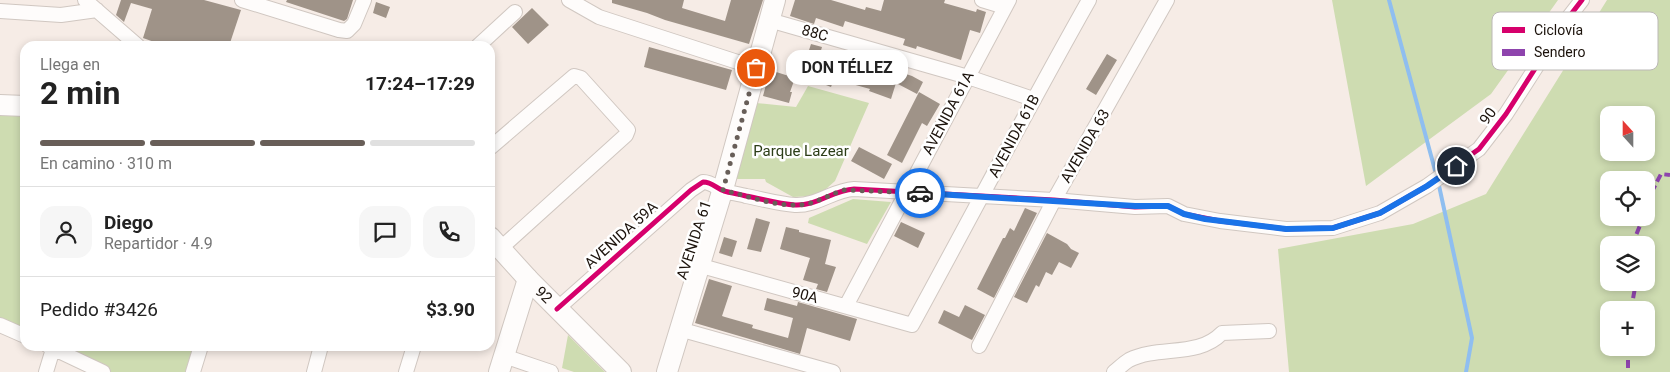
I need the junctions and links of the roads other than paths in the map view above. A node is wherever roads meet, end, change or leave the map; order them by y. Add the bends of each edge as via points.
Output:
1 (85, 0) edge
2 (242, 0) edge
3 (364, 0) edge
4 (569, 0) edge
5 (775, 0) edge
6 (982, 0) edge
7 (1089, 0) edge
8 (1168, 0) edge
9 (1582, 0) edge
10 (1007, 3) edge
11 (97, 10) junction
12 (0, 11) edge
13 (515, 12) dead end
14 (1573, 12) edge
15 (769, 20) junction
16 (132, 41) edge
17 (483, 41) edge
18 (756, 68) junction
19 (1534, 70) edge
20 (968, 77) junction
21 (1033, 99) junction
22 (0, 105) edge
23 (20, 106) edge
24 (495, 144) edge
25 (703, 182) joint
26 (723, 190) junction
27 (905, 192) junction
28 (982, 197) junction
29 (1054, 200) junction
30 (495, 243) edge
31 (698, 266) junction
32 (528, 279) junction
33 (846, 306) junction
34 (557, 308) junction
35 (0, 325) edge
36 (912, 325) joint
37 (680, 330) junction
38 (1269, 331) dead end
39 (20, 334) edge
40 (979, 346) dead end
41 (49, 351) edge
42 (58, 351) edge
43 (199, 351) edge
44 (320, 351) edge
45 (412, 351) edge
46 (502, 364) edge
47 (46, 372) edge
48 (103, 372) edge
49 (193, 372) edge
50 (314, 372) edge
51 (406, 372) edge
52 (552, 372) edge
53 (621, 372) edge
54 (667, 372) edge
55 (833, 372) edge
56 (1114, 372) edge

1 - 11 street
2 - 3 street via 347,31 354,24
4 - 18 street via 599,17
5 - 15 street, AVENIDA 61
6 - 10 street
7 - 21 street, AVENIDA 61B
8 - 29 street, AVENIDA 63
9 - 14 street, 90
10 - 20 street, AVENIDA 61A
11 - 12 street via 61,14
11 - 16 street
13 - 17 street
15 - 18 street, AVENIDA 61
15 - 20 street, 88C
18 - 26 street, AVENIDA 61
19 - 29 street, 90 via 1479,150 1380,213 1333,228 1286,229 1205,219 1168,206
20 - 21 street, 88C
20 - 27 street, AVENIDA 61A
21 - 28 street, AVENIDA 61B
22 - 23 street
24 - 30 street via 574,76 580,78 628,130 626,135
25 - 26 street, 90
25 - 34 street, AVENIDA 59A
26 - 27 street, 90 via 798,205 844,190
26 - 31 street, AVENIDA 61
27 - 28 street, 90
27 - 33 street, AVENIDA 61A
28 - 29 street, 90
28 - 36 street, AVENIDA 61B
29 - 40 street, AVENIDA 63
30 - 32 street, 92
31 - 33 street, 90A
31 - 37 street, AVENIDA 61
32 - 34 street, 92
32 - 46 street
33 - 36 street, 90A
34 - 53 street, 92
35 - 39 street
37 - 54 street, AVENIDA 61
37 - 55 street
38 - 56 street via 1222,333 1215,340 1195,348 1159,352 1129,360
41 - 47 street
42 - 48 street
43 - 49 street
44 - 50 street
45 - 51 street
46 - 52 street

